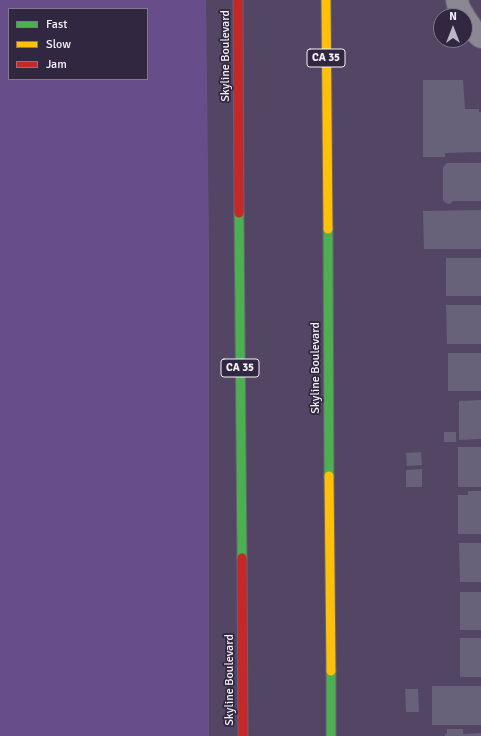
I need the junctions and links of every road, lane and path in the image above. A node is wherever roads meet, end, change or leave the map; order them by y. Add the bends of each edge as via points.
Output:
1 (238, 0) edge
2 (326, 0) edge
3 (473, 30) edge
4 (481, 37) edge
5 (336, 38) dead end
6 (327, 115) junction
7 (243, 736) edge
8 (331, 736) edge

1 - 7 main road, Skyline Boulevard / CA 35
2 - 6 main road, Skyline Boulevard / CA 35
3 - 4 street
5 - 6 main road
6 - 8 main road, Skyline Boulevard / CA 35

